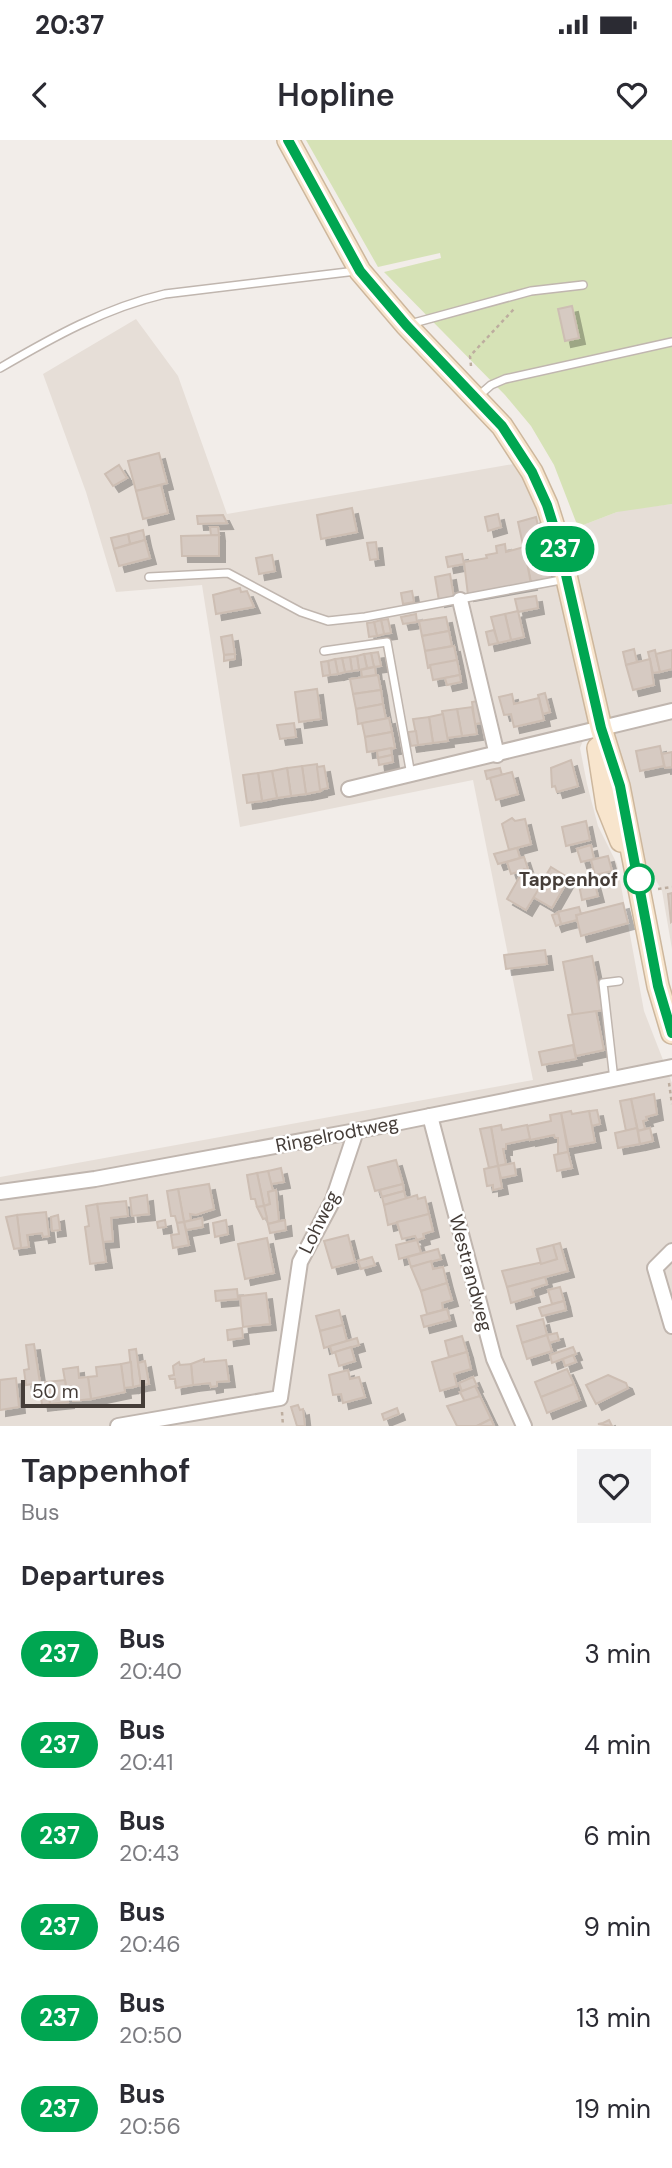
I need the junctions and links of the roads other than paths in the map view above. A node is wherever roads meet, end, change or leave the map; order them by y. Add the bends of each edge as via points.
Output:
1 (288, 140) edge
2 (360, 271) junction
3 (583, 285) dead end
4 (406, 325) junction
5 (672, 342) edge
6 (0, 368) edge
7 (476, 398) junction
8 (149, 577) dead end
9 (566, 579) junction
10 (460, 600) junction
11 (324, 650) dead end
12 (672, 711) edge
13 (601, 728) junction
14 (497, 755) junction
15 (411, 775) junction
16 (349, 789) dead end
17 (619, 981) dead end
18 (672, 1033) edge
19 (670, 1068) edge
20 (614, 1080) junction
21 (430, 1116) junction
22 (356, 1131) junction
23 (0, 1192) edge
24 (672, 1251) edge
25 (672, 1326) edge
26 (118, 1426) edge
27 (524, 1426) edge

1 - 2 main road
2 - 4 main road
2 - 6 lane via 140,300 72,328
3 - 4 lane via 531,291
4 - 7 main road
5 - 7 lane via 505,379
7 - 9 main road via 502,426 532,472 558,540
8 - 10 lane via 228,573 301,612 328,621
9 - 10 lane
9 - 13 main road
10 - 14 street
11 - 15 lane via 387,642
12 - 13 street
13 - 14 street
13 - 18 main road via 620,786 658,986
14 - 15 street
15 - 16 street
17 - 20 lane via 603,983
19 - 20 street, Ringelrodtweg
20 - 21 street, Ringelrodtweg
21 - 22 street, Ringelrodtweg
21 - 27 street, Westrandweg via 494,1359
22 - 23 street, Ringelrodtweg
22 - 26 street, Lohweg via 332,1200 300,1262 280,1398
24 - 25 street via 655,1268

